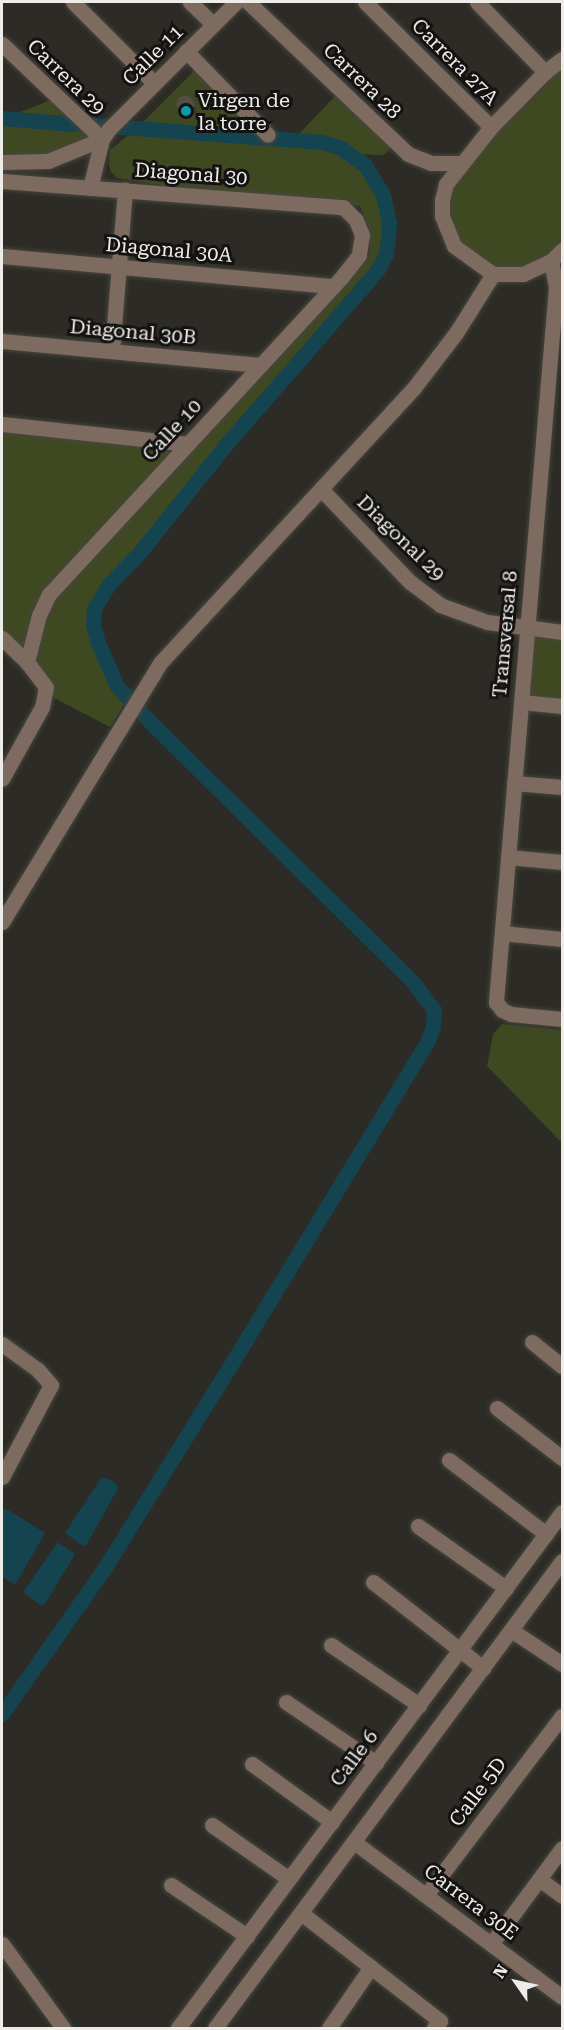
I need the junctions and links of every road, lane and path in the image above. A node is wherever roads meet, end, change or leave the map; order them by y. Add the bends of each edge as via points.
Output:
1 (74, 2) edge
2 (190, 2) edge
3 (236, 2) edge
4 (248, 2) edge
5 (365, 2) edge
6 (477, 2) edge
7 (213, 24) junction
8 (2, 44) edge
9 (186, 51) junction
10 (562, 59) edge
11 (545, 72) junction
12 (154, 83) junction
13 (491, 128) junction
14 (106, 134) junction
15 (268, 135) dead end
16 (2, 162) edge
17 (462, 163) junction
18 (2, 181) edge
19 (90, 188) junction
20 (125, 190) junction
21 (362, 235) joint
22 (562, 250) edge
23 (2, 256) edge
24 (551, 261) junction
25 (121, 267) junction
26 (493, 274) junction
27 (333, 286) junction
28 (2, 341) edge
29 (112, 351) junction
30 (260, 365) junction
31 (2, 424) edge
32 (188, 444) junction
33 (321, 489) junction
34 (526, 629) junction
35 (562, 632) edge
36 (2, 638) edge
37 (27, 662) junction
38 (521, 702) junction
39 (562, 706) edge
40 (4, 768) edge
41 (514, 783) junction
42 (562, 787) edge
43 (508, 857) junction
44 (562, 862) edge
45 (4, 909) edge
46 (502, 933) junction
47 (562, 939) edge
48 (562, 1019) edge
49 (532, 1342) dead end
50 (2, 1344) edge
51 (562, 1366) edge
52 (497, 1408) dead end
53 (562, 1458) edge
54 (449, 1460) dead end
55 (2, 1477) edge
56 (562, 1512) edge
57 (418, 1526) dead end
58 (546, 1534) junction
59 (561, 1565) edge
60 (373, 1582) dead end
61 (506, 1588) junction
62 (511, 1630) junction
63 (331, 1645) dead end
64 (459, 1651) junction
65 (562, 1664) edge
66 (483, 1668) junction
67 (286, 1701) dead end
68 (419, 1705) junction
69 (562, 1716) edge
70 (376, 1763) junction
71 (252, 1764) dead end
72 (332, 1822) junction
73 (212, 1825) dead end
74 (354, 1842) junction
75 (562, 1848) edge
76 (289, 1879) junction
77 (539, 1879) junction
78 (171, 1885) dead end
79 (426, 1895) junction
80 (562, 1896) edge
81 (301, 1913) junction
82 (247, 1936) junction
83 (2, 1944) edge
84 (491, 1944) junction
85 (371, 1967) junction
86 (562, 1997) edge
87 (441, 2026) edge
88 (63, 2028) edge
89 (178, 2028) edge
90 (215, 2028) edge
91 (329, 2028) edge

1 - 12 street
2 - 7 street
3 - 7 street, Calle 11
4 - 17 street, Carrera 28 via 408,154 431,164
5 - 13 street, Carrera 27A
6 - 11 street
7 - 9 street, Calle 11
8 - 14 street, Carrera 29
9 - 12 street, Calle 11
9 - 15 street
10 - 11 street
11 - 13 street
12 - 14 street, Calle 11
13 - 17 street
14 - 16 street via 48,161
14 - 19 street
17 - 26 street via 446,184 442,200 446,232 454,246
18 - 19 street, Diagonal 30
19 - 20 street, Diagonal 30
20 - 21 street, Diagonal 30 via 343,207 356,220
20 - 25 street
21 - 27 street, Calle 10 via 359,255
22 - 24 street
23 - 25 street, Diagonal 30A
24 - 26 street via 523,274
24 - 34 street, Transversal 8 via 556,286
25 - 27 street, Diagonal 30A
25 - 29 street
26 - 33 street via 456,333 413,389
27 - 30 street, Calle 10
28 - 29 street, Diagonal 30B
29 - 30 street, Diagonal 30B
30 - 32 street, Calle 10
31 - 32 street
32 - 37 street, Calle 10 via 49,594 39,615
33 - 34 street, Diagonal 29 via 410,582 440,605 487,622
33 - 45 street via 160,663
34 - 35 street, Diagonal 29
34 - 38 street, Transversal 8
36 - 37 street
37 - 40 street via 46,687 42,707
38 - 39 street
38 - 41 street, Transversal 8
41 - 42 street
41 - 43 street, Transversal 8
43 - 44 street
43 - 46 street, Transversal 8
46 - 47 street
46 - 48 street, Transversal 8 via 496,1002 511,1014
49 - 51 street
50 - 55 street via 38,1370 51,1385
52 - 53 street
54 - 58 street
56 - 58 street, Calle 6
57 - 61 street
58 - 61 street, Calle 6
59 - 62 street
60 - 64 street
61 - 64 street, Calle 6
62 - 65 street
62 - 66 street
63 - 68 street
64 - 66 street
64 - 68 street, Calle 6
66 - 74 street
67 - 70 street
68 - 70 street, Calle 6
69 - 79 street, Calle 5D
70 - 72 street, Calle 6
71 - 72 street
72 - 76 street, Calle 6
73 - 76 street
74 - 79 street, Carrera 30E
74 - 81 street
75 - 77 street
76 - 82 street, Calle 6
77 - 80 street
77 - 84 street
78 - 82 street
79 - 84 street, Carrera 30E
81 - 85 street
81 - 90 street
82 - 89 street, Calle 6
83 - 88 street
84 - 86 street, Carrera 30E
85 - 87 street
85 - 91 street

